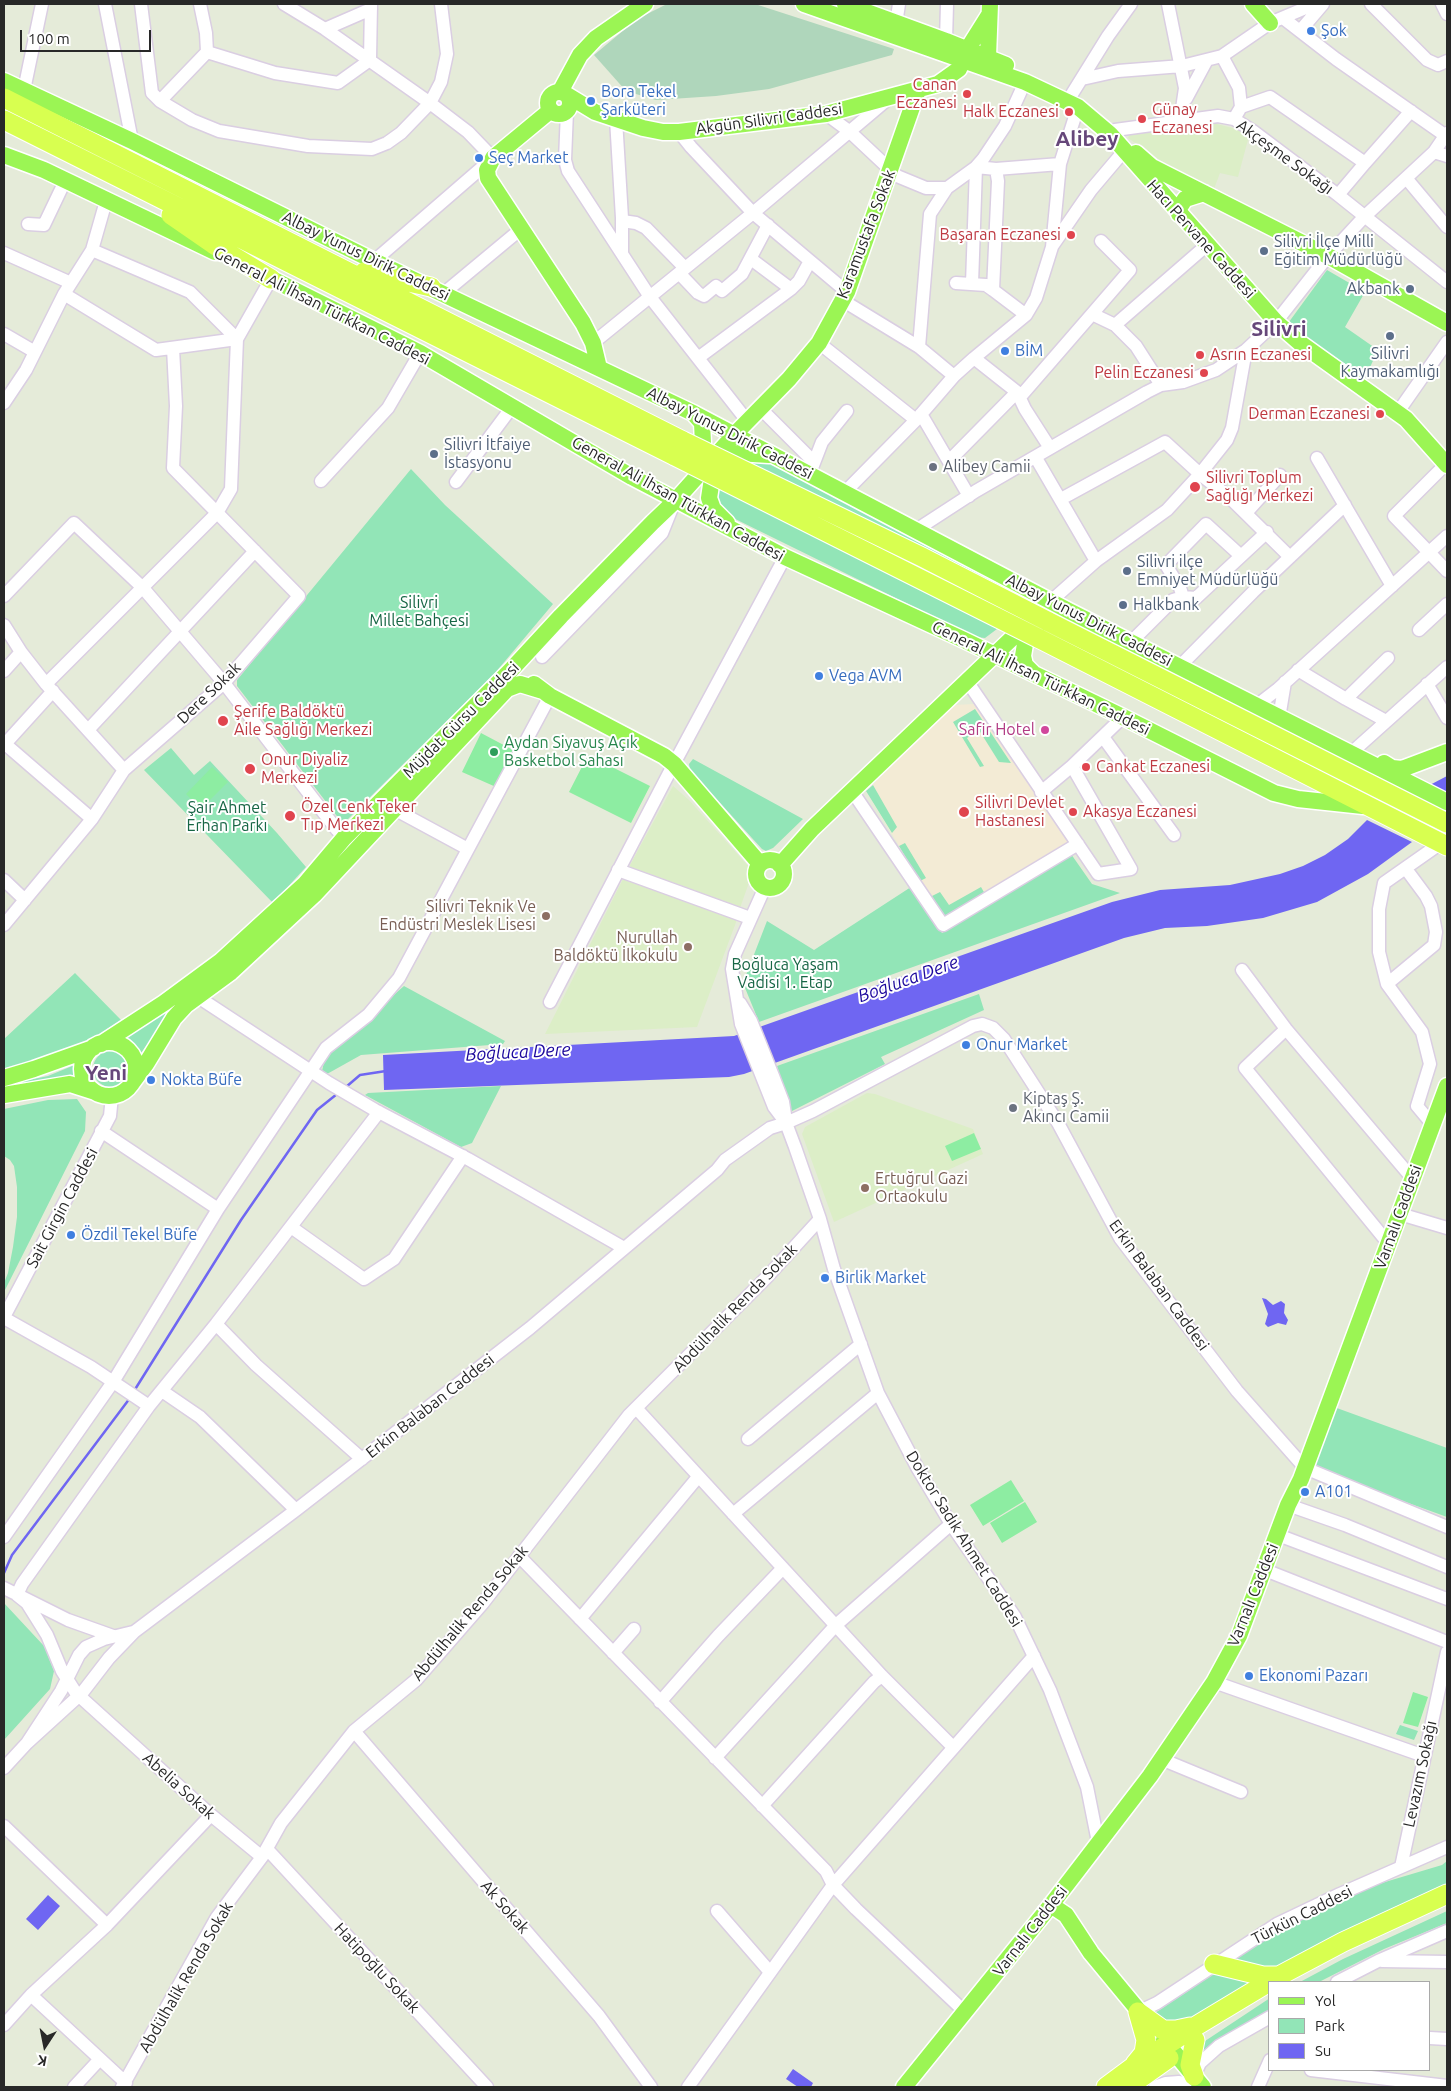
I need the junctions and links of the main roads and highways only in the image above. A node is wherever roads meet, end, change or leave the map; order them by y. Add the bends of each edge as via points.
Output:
1 (645, 4) edge
2 (804, 4) edge
3 (1253, 4) edge
4 (849, 5) edge
5 (990, 10) edge
6 (1277, 21) road end
7 (965, 55) junction
8 (988, 58) junction
9 (4, 81) edge
10 (918, 90) junction
11 (4, 98) edge
12 (1075, 100) junction
13 (561, 102) junction
14 (4, 120) edge
15 (1112, 132) junction
16 (4, 155) edge
17 (1145, 167) junction
18 (119, 178) junction
19 (1176, 179) junction
20 (1204, 193) junction
21 (1164, 197) junction
22 (1179, 214) junction
23 (332, 263) junction
24 (271, 279) junction
25 (438, 290) junction
26 (1447, 323) edge
27 (599, 368) junction
28 (693, 413) junction
29 (735, 434) junction
30 (679, 448) junction
31 (779, 456) junction
32 (1447, 464) edge
33 (648, 486) junction
34 (676, 501) junction
35 (736, 532) junction
36 (1005, 576) junction
37 (1051, 601) junction
38 (1069, 611) junction
39 (964, 640) junction
40 (993, 654) junction
41 (1033, 673) junction
42 (504, 678) junction
43 (967, 681) junction
44 (546, 694) junction
45 (1447, 752) edge
46 (1350, 754) junction
47 (1418, 765) junction
48 (1413, 786) junction
49 (1447, 802) edge
50 (1371, 809) junction
51 (1447, 823) edge
52 (1438, 842) edge
53 (760, 864) junction
54 (780, 865) junction
55 (97, 1046) junction
56 (5, 1076) edge
57 (132, 1083) junction
58 (1447, 1086) edge
59 (95, 1092) junction
60 (4, 1095) edge
61 (1447, 1894) edge
62 (1051, 1905) junction
63 (1447, 1905) edge
64 (1214, 1964) road end
65 (1285, 1979) edge
66 (1268, 1989) edge
67 (1268, 1996) edge
68 (1138, 2012) junction
69 (1196, 2033) junction
70 (1169, 2051) junction
71 (1133, 2066) junction
72 (1196, 2084) edge
73 (904, 2087) edge
74 (1106, 2087) edge
75 (1128, 2087) edge

1 - 13 main road via 596,38 580,55
2 - 7 main road
3 - 6 main road
4 - 7 main road via 946,40
5 - 7 main road, Akgün Silivri Caddesi
5 - 8 main road
7 - 8 main road
7 - 10 main road, Akgün Silivri Caddesi via 959,69 938,84
7 - 12 main road
8 - 12 main road
9 - 25 main road, Albay Yunus Dirik Caddesi
10 - 13 main road, Akgün Silivri Caddesi via 826,114 679,132 643,128
10 - 29 main road, Karamustafa Sokak via 845,296 818,342 789,380
11 - 23 highway
12 - 15 main road
13 - 27 main road via 493,158 486,170 488,178 583,323 593,343
14 - 18 highway
15 - 17 main road
15 - 17 main road via 1124,151
16 - 24 main road, General Ali İhsan Türkkan Caddesi
17 - 19 main road
17 - 21 main road, Hacı Pervane Caddesi
18 - 24 highway via 213,244
18 - 30 highway
19 - 20 main road
19 - 21 main road via 1178,193 1174,197
20 - 22 main road via 1185,199
20 - 26 main road via 1328,256
21 - 22 main road, Hacı Pervane Caddesi
22 - 32 main road, Hacı Pervane Caddesi via 1276,322 1300,343 1398,412
23 - 25 highway
23 - 30 highway
24 - 33 main road, General Ali İhsan Türkkan Caddesi via 420,353
25 - 27 main road, Albay Yunus Dirik Caddesi
27 - 28 main road, Albay Yunus Dirik Caddesi
28 - 29 main road, Albay Yunus Dirik Caddesi
28 - 33 main road via 702,423 703,443 692,470 686,479 674,486
29 - 31 main road, Albay Yunus Dirik Caddesi
29 - 34 main road, Müjdat Gürsu Caddesi
30 - 50 highway, bridge
30 - 51 highway, bridge via 930,561
31 - 35 main road via 737,453 716,468 709,498 713,509
31 - 36 main road, Albay Yunus Dirik Caddesi via 812,467 845,492
33 - 34 main road, General Ali İhsan Türkkan Caddesi
34 - 35 main road, General Ali İhsan Türkkan Caddesi
34 - 42 main road, Müjdat Gürsu Caddesi
35 - 39 main road, General Ali İhsan Türkkan Caddesi via 785,558
36 - 37 main road, Albay Yunus Dirik Caddesi
36 - 39 main road via 1016,598 1008,628 1000,639 989,645
37 - 38 main road, Albay Yunus Dirik Caddesi
37 - 40 main road
38 - 41 main road via 1045,615 1033,630 1023,656 1025,665
38 - 46 main road, Albay Yunus Dirik Caddesi
39 - 40 main road, General Ali İhsan Türkkan Caddesi
39 - 43 main road via 974,663
40 - 41 main road, General Ali İhsan Türkkan Caddesi
40 - 43 main road
41 - 50 main road, General Ali İhsan Türkkan Caddesi via 1274,793 1298,800
42 - 44 main road via 526,678
42 - 55 main road, Müjdat Gürsu Caddesi via 344,838 305,884 221,960 164,1003
43 - 54 main road via 812,829
44 - 53 main road via 664,756
44 - 57 main road, Müjdat Gürsu Caddesi via 520,684 507,689 314,895 231,972 174,1018
45 - 47 main road
46 - 47 main road via 1374,758 1398,769
46 - 48 main road, Albay Yunus Dirik Caddesi
47 - 48 main road via 1407,778
48 - 49 main road, Albay Yunus Dirik Caddesi
50 - 52 highway
53 - 54 main road via 770,860
53 - 54 main road via 756,877 761,885 773,888 784,876
55 - 56 main road, Müjdat Gürsu Caddesi
55 - 57 main road via 110,1042 127,1049 136,1065
55 - 59 main road via 87,1054 83,1070
57 - 59 main road via 112,1096
58 - 62 main road, Varnalı Caddesi via 1239,1636 1214,1682 1150,1776
59 - 60 main road via 70,1084
61 - 65 highway via 1343,1942
62 - 68 main road via 1066,1915 1091,1954
62 - 73 main road, Varnalı Caddesi
63 - 65 highway
64 - 65 highway
66 - 69 highway
67 - 69 highway
68 - 69 highway via 1163,2030
68 - 70 main road
68 - 71 highway via 1146,2040 1144,2054
69 - 70 highway
69 - 72 highway via 1190,2065
70 - 71 highway
70 - 72 main road
70 - 75 highway
71 - 74 highway

